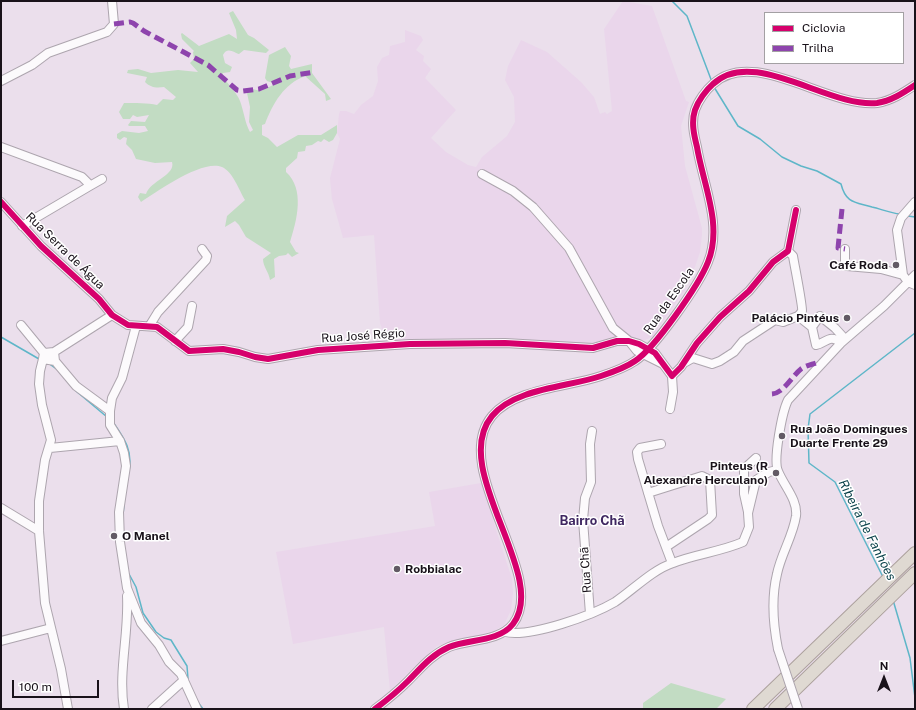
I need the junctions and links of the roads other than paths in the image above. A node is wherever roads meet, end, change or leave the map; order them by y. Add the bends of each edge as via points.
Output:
1 (112, 1) edge
2 (1, 81) edge
3 (915, 85) edge
4 (1, 147) edge
5 (482, 174) dead end
6 (102, 179) dead end
7 (88, 187) junction
8 (1, 202) edge
9 (915, 202) edge
10 (796, 210) dead end
11 (22, 226) junction
12 (202, 249) dead end
13 (845, 249) dead end
14 (788, 251) junction
15 (915, 275) edge
16 (909, 281) edge
17 (192, 306) dead end
18 (112, 315) junction
19 (798, 316) junction
20 (21, 325) dead end
21 (150, 325) junction
22 (136, 326) junction
23 (812, 327) junction
24 (175, 341) junction
25 (628, 341) junction
26 (843, 341) junction
27 (646, 352) junction
28 (54, 356) junction
29 (43, 358) junction
30 (683, 363) junction
31 (672, 376) junction
32 (670, 409) dead end
33 (109, 416) junction
34 (592, 431) dead end
35 (120, 441) junction
36 (661, 444) dead end
37 (50, 448) junction
38 (756, 458) dead end
39 (777, 470) junction
40 (648, 493) junction
41 (1, 508) edge
42 (748, 512) junction
43 (39, 532) junction
44 (666, 547) junction
45 (911, 556) edge
46 (672, 563) junction
47 (914, 574) edge
48 (127, 588) junction
49 (590, 614) junction
50 (51, 628) junction
51 (505, 632) junction
52 (1, 641) edge
53 (184, 680) junction
54 (68, 709) edge
55 (124, 709) edge
56 (152, 709) edge
57 (197, 709) edge
58 (375, 709) edge
59 (754, 709) edge
60 (775, 709) edge
61 (798, 709) edge

1 - 2 street via 114,24 107,32 48,54
3 - 27 street, Rua da Escola via 898,96 878,103 855,102 818,92 776,76 742,71 727,74 711,85 695,109 693,126 712,215 714,241 708,262 694,288
4 - 7 street via 82,177 88,183
5 - 25 street via 513,191 534,207 569,248 613,328
6 - 7 street
7 - 11 street
8 - 11 street, Rua Serra de Água
9 - 16 street via 903,215 897,230
10 - 14 street
11 - 18 street, Rua Serra de Água via 99,299
12 - 21 street via 207,256 206,260 162,308
13 - 16 street via 845,265 882,269
14 - 19 street via 793,256 802,305 802,312
14 - 30 street via 773,262 749,291 728,308
15 - 16 street
16 - 26 street
17 - 24 street via 188,327
18 - 22 street via 128,325
18 - 28 street
19 - 23 street
19 - 30 street via 782,322 775,320 716,363 693,358
20 - 29 street
21 - 22 street
21 - 24 street, Rua José Régio via 157,327
22 - 33 street via 122,378 112,398
23 - 26 street via 816,345 829,338
23 - 26 street via 820,316 835,328
24 - 25 street, Rua José Régio via 189,351 223,349 254,358 268,359 318,350 410,344 505,343 593,348 617,341
25 - 27 street via 634,349
26 - 39 street via 788,400 783,410
27 - 31 street via 662,363
27 - 51 street, Rua da Escola via 624,367 600,377 523,395 505,404 491,416 481,437 481,458 489,490 522,586 521,608 514,624
28 - 29 street
28 - 33 street via 76,386
29 - 37 street via 40,384 42,405 50,434
30 - 31 street
31 - 32 street
33 - 35 street via 110,425
34 - 49 street, Rua Chã via 590,482 585,498 583,520
35 - 37 street
35 - 48 street via 126,466 119,512 120,542
36 - 40 street via 644,446 637,452
37 - 43 street via 45,460 39,501
38 - 42 street via 744,469 744,494
39 - 42 street via 756,480
39 - 61 street, bridge via 794,502 796,515 777,574 773,624 778,650
40 - 44 street
40 - 44 street via 702,476 710,480 712,515
41 - 43 street
42 - 46 street via 748,527 742,542
43 - 50 street via 45,603
44 - 46 street
45 - 59 highway
46 - 49 street via 614,602
47 - 60 highway
48 - 53 street via 141,623
48 - 55 street
49 - 51 street via 530,632
50 - 52 street
50 - 54 street
51 - 58 street via 447,648 426,662
53 - 56 street
53 - 57 street

